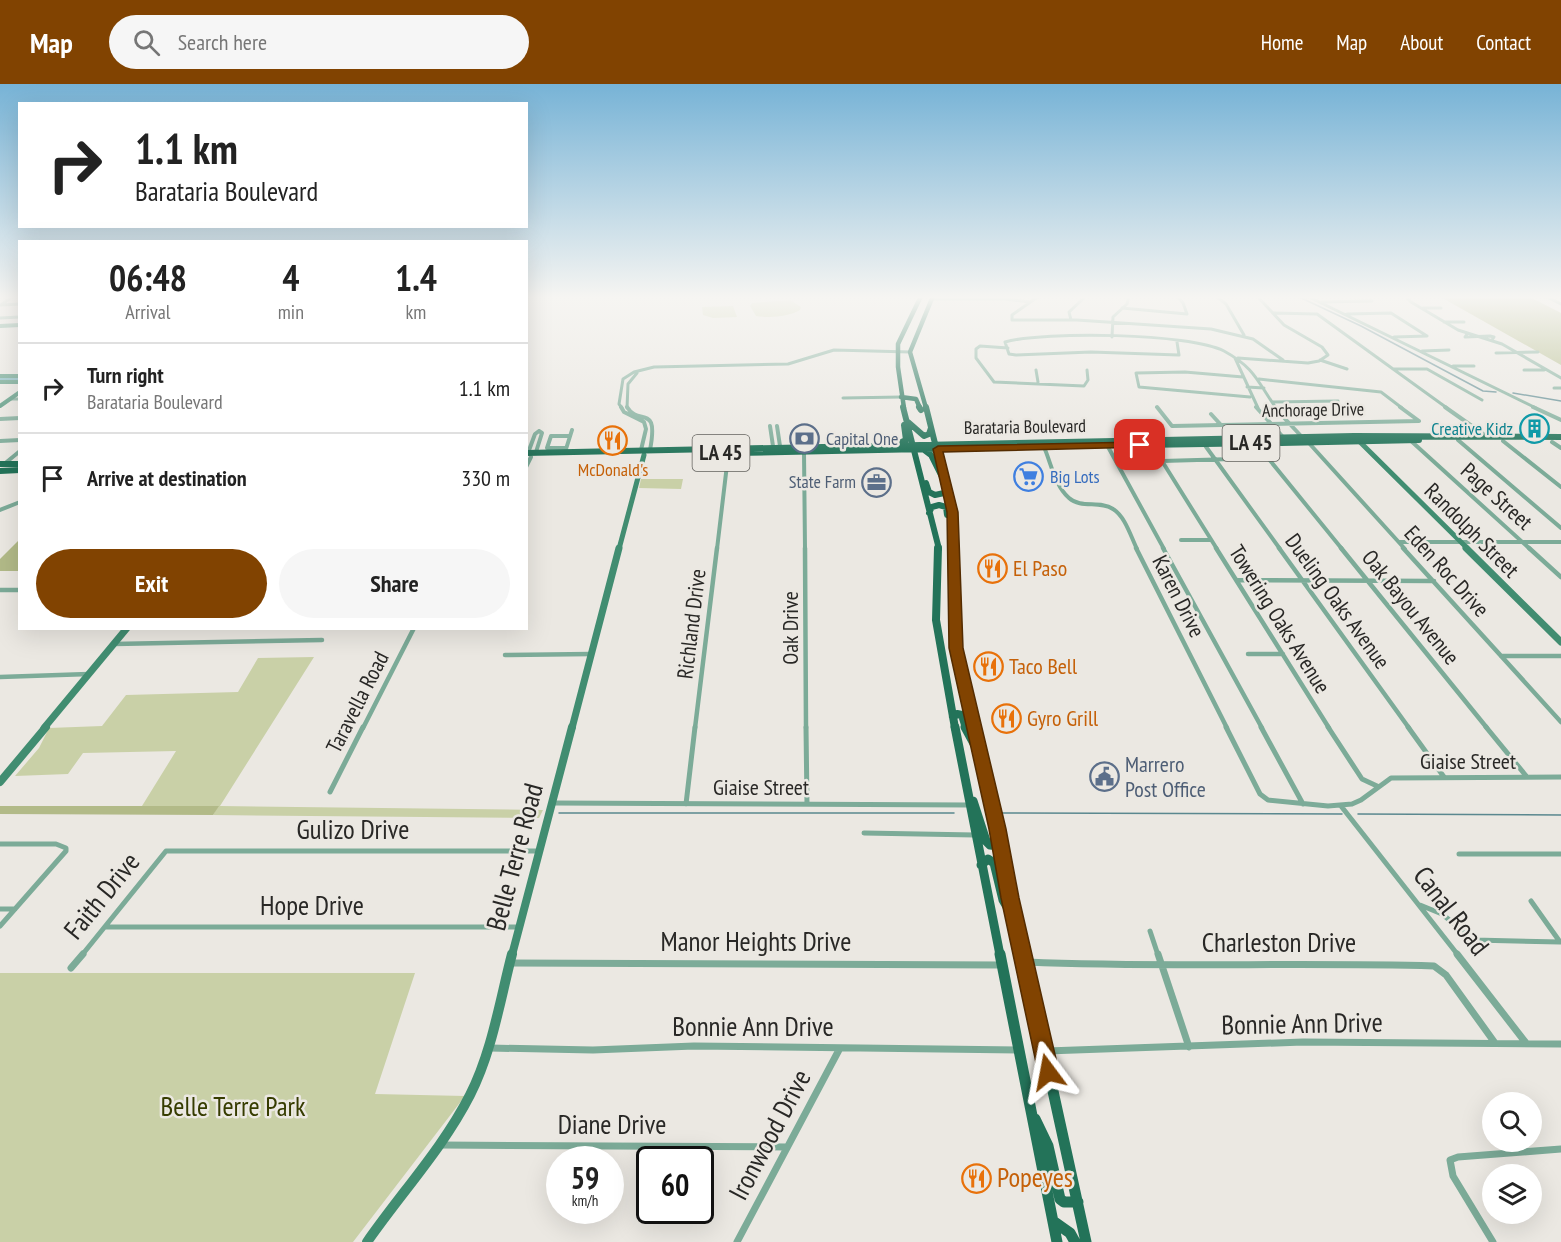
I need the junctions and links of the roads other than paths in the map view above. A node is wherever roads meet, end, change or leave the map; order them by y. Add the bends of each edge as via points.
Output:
1 (834, 350) edge
2 (835, 350) edge
3 (976, 350) edge
4 (1009, 350) edge
5 (1178, 350) edge
6 (1220, 350) edge
7 (1271, 350) edge
8 (1325, 350) edge
9 (1367, 350) edge
10 (1448, 350) edge
11 (1514, 350) edge
12 (1419, 351) joint
13 (897, 352) junction
14 (910, 352) joint
15 (1518, 352) junction
16 (1538, 352) dead end
17 (1496, 353) dead end
18 (1235, 358) junction
19 (1283, 360) junction
20 (1320, 360) junction
21 (1450, 366) junction
22 (1473, 366) dead end
23 (1240, 369) junction
24 (1347, 369) dead end
25 (1394, 369) junction
26 (1547, 369) junction
27 (1036, 370) dead end
28 (1087, 370) dead end
29 (1252, 370) junction
30 (1524, 370) dead end
31 (0, 376) edge
32 (18, 376) edge
33 (1243, 377) junction
34 (1561, 378) edge
35 (1259, 379) junction
36 (0, 382) edge
37 (18, 382) edge
38 (1038, 382) junction
39 (1247, 387) junction
40 (1264, 388) junction
41 (1554, 388) dead end
42 (1561, 388) edge
43 (18, 393) edge
44 (1250, 397) junction
45 (843, 398) dead end
46 (10, 399) junction
47 (18, 399) edge
48 (902, 400) junction
49 (1482, 400) dead end
50 (1338, 401) dead end
51 (1272, 402) junction
52 (0, 406) edge
53 (1157, 407) dead end
54 (1210, 414) dead end
55 (18, 418) edge
56 (0, 419) edge
57 (1561, 420) edge
58 (911, 424) junction
59 (1270, 424) junction
60 (1289, 424) junction
61 (1221, 425) junction
62 (770, 426) dead end
63 (777, 426) dead end
64 (931, 427) junction
65 (572, 430) dead end
66 (1384, 435) junction
67 (570, 436) junction
68 (1486, 436) junction
69 (1302, 437) junction
70 (1522, 437) junction
71 (1561, 437) edge
72 (18, 440) edge
73 (1285, 440) junction
74 (1410, 440) junction
75 (1460, 440) junction
76 (0, 441) edge
77 (1202, 441) junction
78 (1359, 441) junction
79 (1503, 441) junction
80 (1561, 441) edge
81 (994, 442) junction
82 (1308, 442) junction
83 (1552, 442) junction
84 (1106, 443) junction
85 (892, 444) junction
86 (1044, 444) junction
87 (918, 446) junction
88 (938, 447) junction
89 (777, 448) junction
90 (961, 448) junction
91 (1561, 448) edge
92 (566, 450) junction
93 (729, 451) junction
94 (845, 451) junction
95 (536, 452) junction
96 (546, 452) junction
97 (645, 452) junction
98 (804, 452) junction
99 (18, 453) edge
100 (528, 455) edge
101 (1215, 459) junction
102 (918, 461) junction
103 (18, 464) edge
104 (935, 465) junction
105 (1, 466) edge
106 (18, 470) edge
107 (921, 474) junction
108 (947, 486) junction
109 (1561, 487) edge
110 (18, 503) edge
111 (0, 510) edge
112 (929, 513) junction
113 (1561, 528) edge
114 (953, 530) junction
115 (1181, 540) dead end
116 (1211, 540) junction
117 (1399, 542) junction
118 (1461, 542) junction
119 (1523, 542) junction
120 (1561, 542) edge
121 (1561, 577) edge
122 (1236, 580) junction
123 (1303, 580) junction
124 (1369, 580) junction
125 (1434, 581) junction
126 (0, 590) edge
127 (18, 590) edge
128 (125, 630) edge
129 (413, 630) edge
130 (322, 640) dead end
131 (1561, 642) edge
132 (114, 644) junction
133 (591, 654) junction
134 (1248, 654) dead end
135 (1282, 654) junction
136 (505, 655) dead end
137 (1502, 656) junction
138 (1561, 656) edge
139 (89, 674) junction
140 (0, 677) edge
141 (953, 717) junction
142 (1561, 722) edge
143 (981, 756) junction
144 (1444, 777) junction
145 (1527, 777) junction
146 (1561, 777) edge
147 (0, 782) edge
148 (966, 786) junction
149 (1377, 786) junction
150 (330, 792) dead end
151 (552, 803) junction
152 (686, 804) junction
153 (807, 804) junction
154 (1303, 804) junction
155 (971, 805) junction
156 (1341, 806) junction
157 (864, 833) dead end
158 (976, 835) junction
159 (0, 844) edge
160 (1000, 846) junction
161 (166, 851) joint
162 (539, 851) junction
163 (1459, 854) dead end
164 (1561, 854) edge
165 (981, 865) junction
166 (1531, 901) dead end
167 (1418, 904) junction
168 (0, 909) edge
169 (15, 909) junction
170 (1014, 918) junction
171 (0, 926) edge
172 (105, 927) junction
173 (519, 927) junction
174 (1150, 931) dead end
175 (1024, 962) junction
176 (510, 963) junction
177 (1002, 966) junction
178 (1162, 966) junction
179 (71, 968) dead end
180 (1495, 1043) junction
181 (1526, 1043) junction
182 (1561, 1044) edge
183 (1189, 1047) junction
184 (488, 1048) junction
185 (840, 1048) junction
186 (1019, 1050) junction
187 (1044, 1051) junction
188 (1032, 1116) junction
189 (437, 1145) junction
190 (786, 1147) junction
191 (1561, 1149) edge
192 (1078, 1202) junction
193 (1053, 1221) junction
194 (367, 1242) edge
195 (737, 1242) edge
196 (1057, 1242) edge
197 (1075, 1242) edge
198 (1086, 1242) edge
199 (1493, 1242) edge

1 - 97 street via 788,364 661,367 634,372 623,379 619,404 624,412 644,422
2 - 13 street
3 - 38 street via 976,358 997,382
4 - 5 street via 1010,355 1179,355
6 - 18 street
7 - 19 street
8 - 20 street via 1328,355
9 - 25 street
10 - 12 street
11 - 15 street
12 - 21 street
13 - 14 street
13 - 48 main road
13 - 97 street via 834,352 791,366 638,372 628,382 624,405 652,423 654,428
14 - 64 main road
15 - 16 street
15 - 17 street
15 - 26 street
18 - 19 street
18 - 23 street
18 - 29 street
19 - 20 street
20 - 24 street
21 - 22 street
21 - 57 street
23 - 29 street
23 - 33 street
25 - 49 street via 1427,369
25 - 68 street
26 - 30 street
26 - 34 street
27 - 38 street
28 - 38 street via 1084,386
29 - 35 street
31 - 32 street
33 - 39 street
33 - 44 street via 1136,373 1139,387
35 - 40 street
35 - 60 street, Anchorage Drive via 1381,392 1419,421
36 - 37 street
39 - 40 street
39 - 44 street
40 - 51 street
41 - 42 street
43 - 46 street
44 - 59 street
45 - 48 street
46 - 47 street
46 - 52 street
48 - 58 main road
48 - 64 main road via 914,401
50 - 51 street
51 - 60 street
53 - 61 street, Anchorage Drive via 1172,426
54 - 61 street
55 - 56 street
58 - 64 main road via 924,436
58 - 85 main road via 904,425 906,440
58 - 87 main road
58 - 87 main road
59 - 60 street, Anchorage Drive
59 - 61 street, Anchorage Drive
59 - 73 street
60 - 69 street
62 - 89 street
63 - 89 street
64 - 88 main road
65 - 67 street
66 - 68 main road, LA 45
66 - 69 main road, LA 45
66 - 78 main road
67 - 92 street
67 - 92 street via 551,436 548,448
68 - 70 main road, LA 45
68 - 75 main road
69 - 73 main road
70 - 71 main road, LA 45
70 - 79 main road
72 - 76 street
73 - 77 main road, Barataria Boulevard / LA 45
73 - 77 main road, Barataria Boulevard / LA 45
73 - 82 main road, Barataria Boulevard / LA 45
74 - 75 main road, Barataria Boulevard / LA 45
74 - 78 main road, Barataria Boulevard / LA 45
74 - 119 street, Page Street
75 - 79 main road, Barataria Boulevard / LA 45
75 - 113 street
77 - 84 main road, Barataria Boulevard / LA 45
77 - 84 main road, Barataria Boulevard / LA 45
77 - 101 street, Dueling Oaks Avenue
78 - 82 main road, Barataria Boulevard / LA 45
78 - 118 street, Randolph Street
79 - 83 main road, Barataria Boulevard / LA 45
79 - 109 street
80 - 83 main road, Barataria Boulevard / LA 45
81 - 86 main road, Barataria Boulevard / LA 45
81 - 88 main road, Barataria Boulevard / LA 45
81 - 90 main road
82 - 117 street, Eden Roc Drive
83 - 91 street
84 - 86 main road, Barataria Boulevard / LA 45
84 - 86 main road, Barataria Boulevard / LA 45
84 - 154 street
85 - 87 main road
85 - 89 main road
85 - 94 main road via 888,448
86 - 90 main road, Barataria Boulevard / LA 45
86 - 154 street, Karen Drive via 1069,498 1102,503 1119,514 1260,794 1268,800
87 - 88 main road, Barataria Boulevard / LA 45
87 - 94 main road, Barataria Boulevard / LA 45
87 - 102 main road
87 - 104 main road via 931,455
88 - 90 main road, Barataria Boulevard / LA 45
88 - 108 main road
89 - 93 main road, Barataria Boulevard / LA 45
89 - 93 main road, Barataria Boulevard / LA 45 via 767,453
89 - 98 main road, Barataria Boulevard / LA 45
92 - 96 main road, Barataria Boulevard / LA 45
92 - 97 main road, Barataria Boulevard / LA 45
93 - 97 main road, Barataria Boulevard / LA 45
93 - 152 street, Richland Drive
94 - 98 main road, Barataria Boulevard / LA 45
95 - 96 main road, Barataria Boulevard / LA 45
95 - 100 main road, Barataria Boulevard
95 - 100 street via 542,433 539,431
96 - 100 main road
97 - 100 main road, Barataria Boulevard / LA 45
97 - 133 street, Belle Terre Road
98 - 153 street, Oak Drive
99 - 105 street
101 - 116 street, Towering Oaks Avenue via 1162,461
101 - 123 street, Dueling Oaks Avenue
101 - 124 street, Oak Bayou Avenue via 1268,458
102 - 104 main road via 926,459
102 - 107 main road
103 - 105 main road
104 - 108 main road
105 - 106 main road
107 - 108 main road via 932,494 941,494
107 - 112 main road
108 - 114 main road
110 - 111 street
112 - 114 main road via 933,507 946,507
112 - 141 main road via 940,554 937,632
114 - 143 main road via 956,648
115 - 116 street
116 - 122 street, Towering Oaks Avenue
117 - 118 street
117 - 125 street, Eden Roc Drive
118 - 119 street
118 - 131 street, Randolph Street
119 - 120 street
119 - 121 street, Page Street
122 - 123 street
122 - 135 street, Towering Oaks Avenue
123 - 124 street
123 - 144 street, Dueling Oaks Avenue
124 - 125 street
124 - 145 street, Oak Bayou Avenue
125 - 137 street, Eden Roc Drive
126 - 127 street
128 - 132 street
129 - 150 street, Taravella Road
130 - 132 street
132 - 139 street
133 - 136 street
133 - 151 street, Belle Terre Road
134 - 135 street
135 - 149 street, Towering Oaks Avenue via 1362,779
137 - 138 street
137 - 142 street, Eden Roc Drive
139 - 140 street
139 - 147 street
141 - 143 main road via 963,716 968,735
141 - 148 main road
143 - 160 main road
144 - 145 street, Giaise Street
144 - 149 street, Giaise Street via 1391,778
145 - 146 street, Giaise Street
148 - 155 main road
148 - 160 main road via 980,815 985,840
149 - 156 street, Giaise Street via 1360,801
151 - 152 street, Giaise Street
151 - 162 street, Belle Terre Road
152 - 153 street, Giaise Street
153 - 155 street, Giaise Street
154 - 156 street
155 - 158 main road
156 - 167 street, Canal Road
157 - 158 street
158 - 165 main road
159 - 169 street via 56,844 66,848 64,856
160 - 170 main road
161 - 162 street, Gulizo Drive
161 - 172 street, Faith Drive
162 - 173 street, Belle Terre Road
163 - 164 street
165 - 170 main road via 988,858 994,863 1003,900
165 - 177 main road
166 - 167 street via 1560,942 1474,940 1442,915
167 - 181 street, Canal Road
168 - 169 street
169 - 171 street
170 - 175 main road
172 - 173 street, Hope Drive
172 - 179 street, Faith Drive
173 - 176 street, Belle Terre Road
174 - 178 street
175 - 178 street, Charleston Drive
175 - 187 main road
176 - 177 street, Manor Heights Drive
176 - 184 street, Belle Terre Road
177 - 186 main road
178 - 180 street, Charleston Drive via 1434,966 1446,975
178 - 183 street
180 - 181 street, Bonnie Ann Drive
180 - 183 street, Bonnie Ann Drive via 1303,1042
181 - 182 street, Bonnie Ann Drive
183 - 187 street, Bonnie Ann Drive
184 - 185 street, Bonnie Ann Drive
184 - 189 street, Belle Terre Road via 469,1096
185 - 186 street, Bonnie Ann Drive
185 - 190 street, Ironwood Drive
186 - 188 main road
187 - 192 main road
188 - 192 main road via 1048,1146 1060,1199 1064,1203
188 - 193 main road
189 - 190 street, Diane Drive
189 - 194 street, Belle Terre Road
190 - 195 street, Ironwood Drive
191 - 199 street via 1450,1160 1453,1176
192 - 198 main road
193 - 196 main road
193 - 197 main road via 1070,1233

